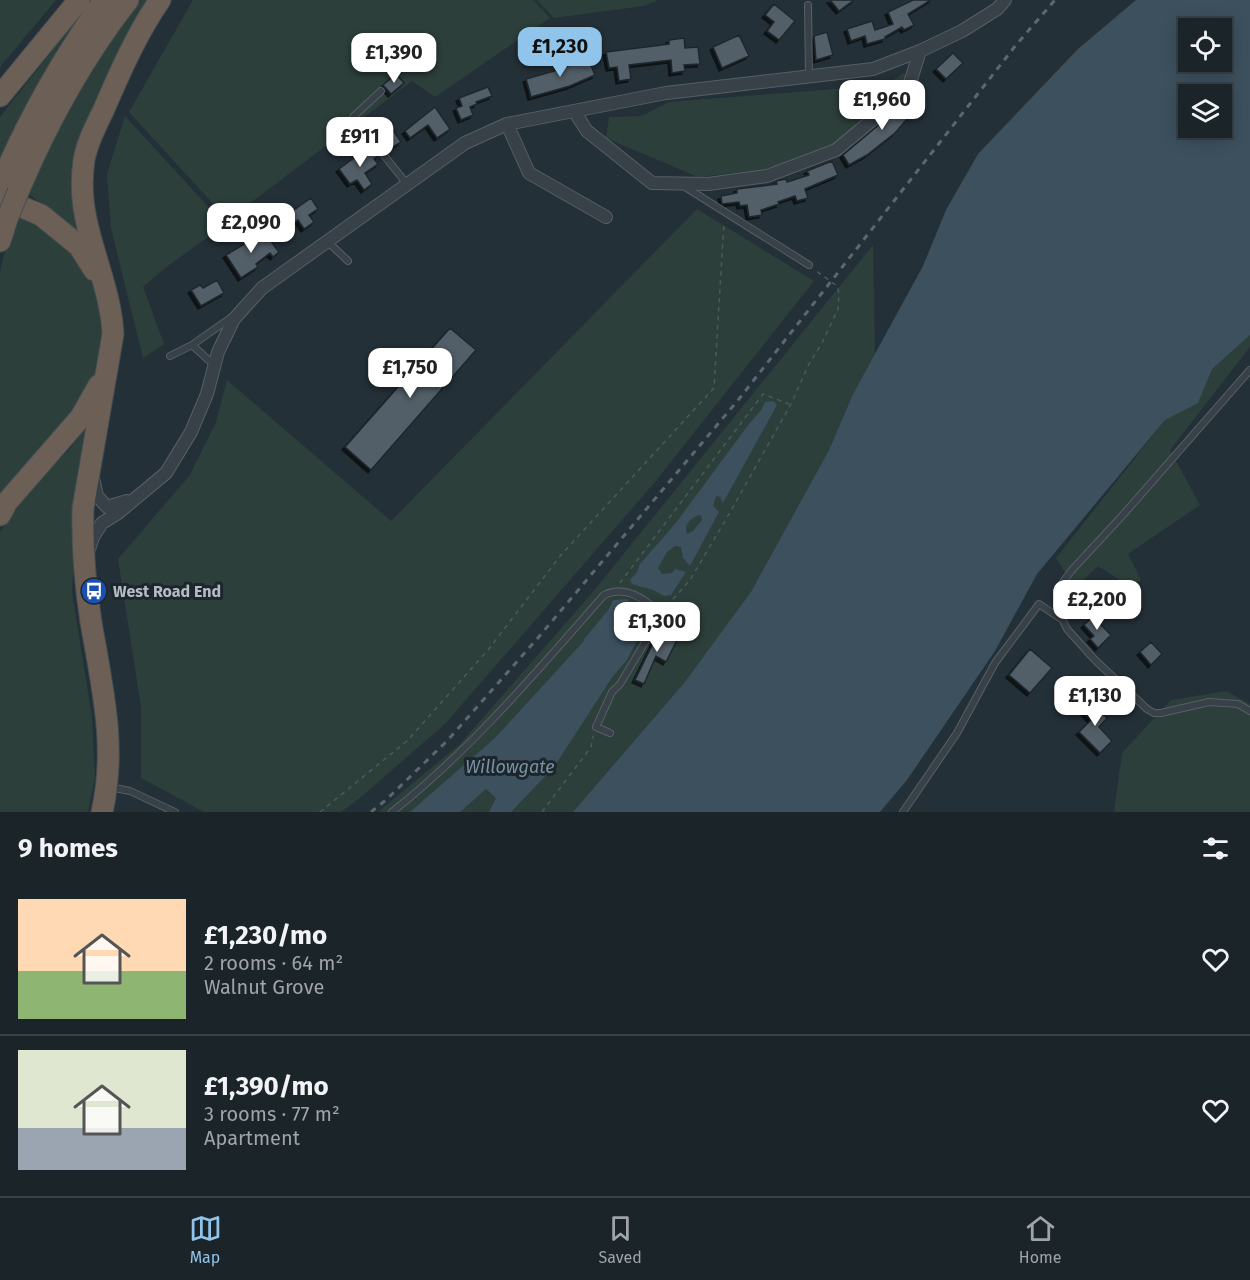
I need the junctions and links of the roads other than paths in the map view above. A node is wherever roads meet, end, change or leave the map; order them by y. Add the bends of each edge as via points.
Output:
1 (79, 0) edge
2 (104, 0) edge
3 (128, 0) edge
4 (160, 0) edge
5 (1005, 0) edge
6 (808, 5) dead end
7 (920, 51) junction
8 (809, 77) junction
9 (381, 91) dead end
10 (0, 96) edge
11 (574, 111) junction
12 (507, 124) junction
13 (407, 184) junction
14 (679, 184) junction
15 (5, 190) edge
16 (606, 217) dead end
17 (0, 241) edge
18 (328, 241) junction
19 (348, 261) dead end
20 (809, 265) road end
21 (94, 270) junction
22 (246, 306) junction
23 (111, 312) junction
24 (192, 345) junction
25 (170, 356) dead end
26 (214, 366) junction
27 (1250, 370) edge
28 (93, 454) junction
29 (143, 490) junction
30 (0, 515) edge
31 (85, 562) junction
32 (1062, 619) junction
33 (1250, 711) edge
34 (610, 733) dead end
35 (107, 787) junction
36 (102, 812) edge
37 (175, 812) edge
38 (392, 812) edge
39 (903, 812) edge

1 - 10 highway
2 - 15 highway via 73,45 27,128
3 - 15 highway via 78,71 35,150
4 - 23 highway via 117,78 85,159 82,180 86,221
5 - 7 street via 962,31
6 - 8 lane
7 - 8 street via 873,69
7 - 14 street via 910,83 890,106 836,150 767,176
8 - 11 street via 666,93
9 - 13 lane via 353,117
11 - 12 street
11 - 14 street via 587,131 652,183
12 - 13 street via 465,142
12 - 16 street via 529,173
13 - 18 street
14 - 20 lane
15 - 17 highway, bridge via 8,219
15 - 21 highway via 79,246
18 - 19 lane
18 - 22 street via 262,288
21 - 23 highway
21 - 30 highway via 106,329 100,383 81,417
22 - 24 lane
22 - 26 street via 234,319
23 - 28 highway via 113,334
24 - 25 lane
24 - 26 lane
26 - 29 street via 191,432 166,472
27 - 32 lane via 1071,571 1057,600
28 - 29 street via 93,483 97,496 107,507 127,501
28 - 31 highway via 83,508
29 - 31 street via 102,523
31 - 35 highway via 109,734
32 - 33 lane via 1094,659 1154,713 1209,702 1238,704
32 - 39 lane via 1039,604 995,663 957,733
34 - 38 lane via 596,727 612,692 662,614 638,596 619,591 604,596 459,753
35 - 36 highway
35 - 37 lane via 130,791

